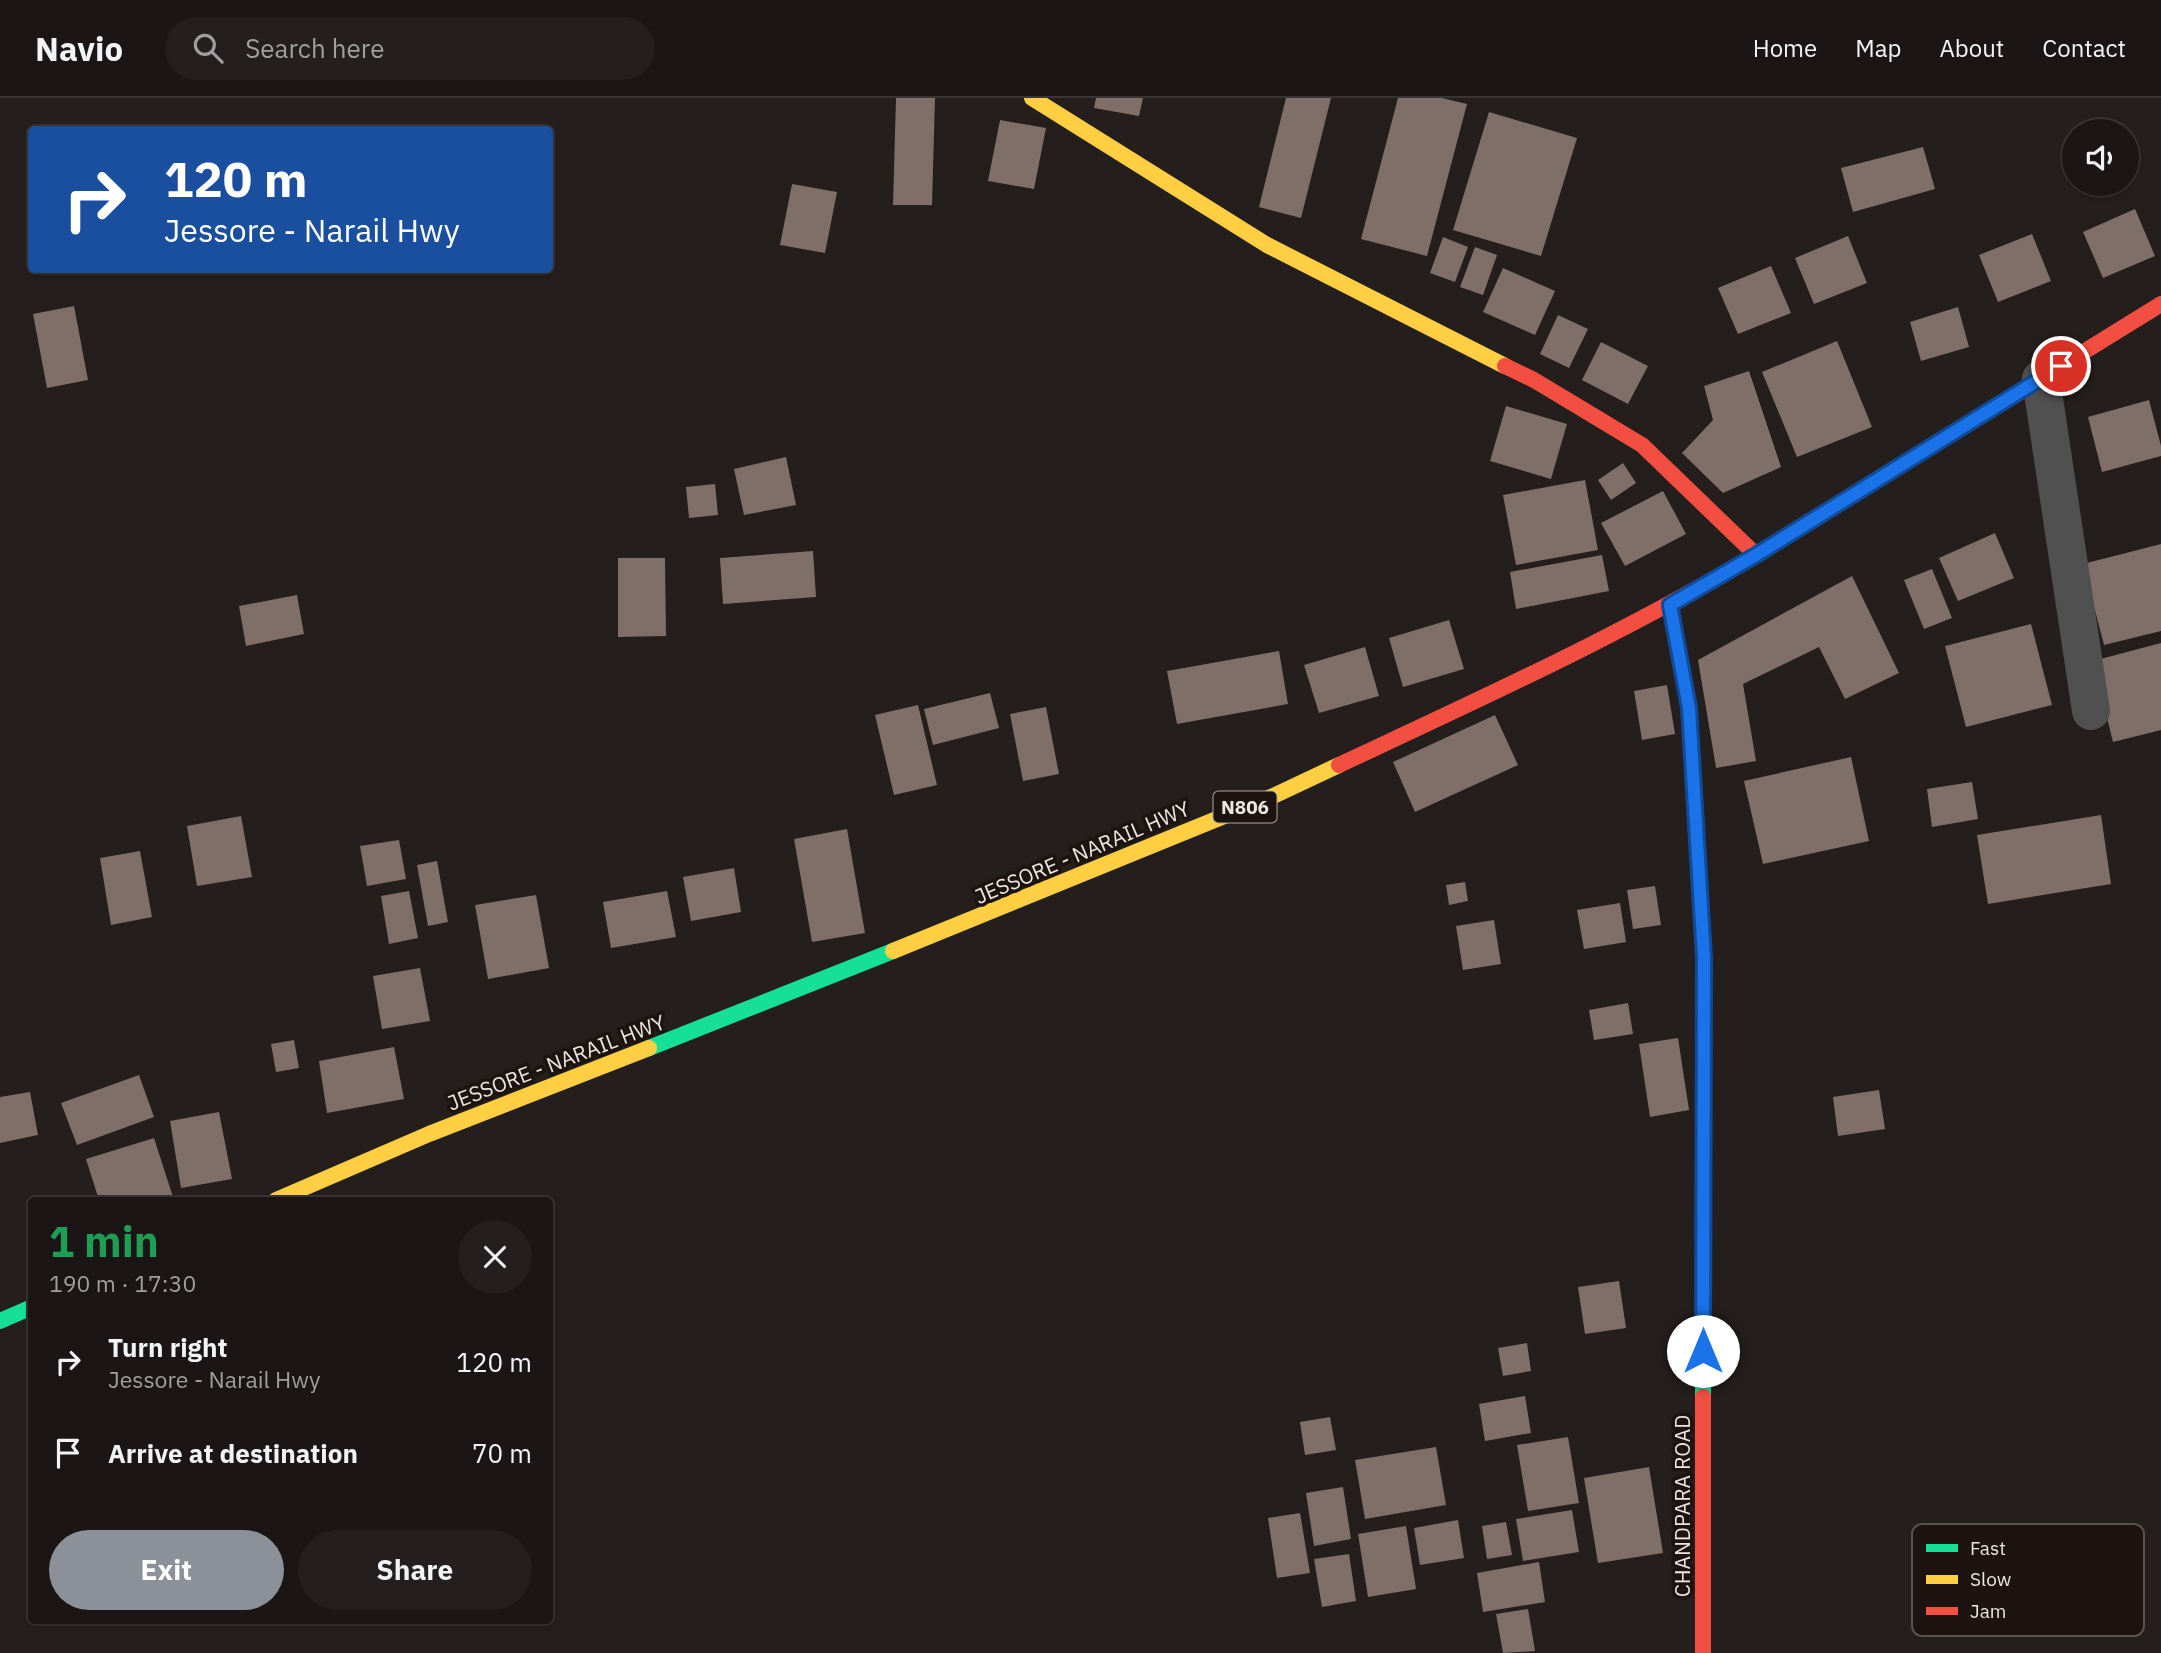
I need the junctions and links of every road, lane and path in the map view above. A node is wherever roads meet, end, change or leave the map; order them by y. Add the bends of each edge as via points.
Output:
1 (1032, 98) edge
2 (2161, 304) edge
3 (2041, 379) junction
4 (1756, 555) junction
5 (1670, 605) junction
6 (2091, 711) dead end
7 (283, 1197) edge
8 (28, 1309) edge
9 (0, 1321) edge
10 (1703, 1653) edge

1 - 4 main road via 1267,245 1534,380 1642,445
2 - 3 main road, JESSORE - NARAIL HWY / N806
3 - 4 main road, JESSORE - NARAIL HWY / N806
3 - 6 street
4 - 5 main road, JESSORE - NARAIL HWY / N806
5 - 7 main road, JESSORE - NARAIL HWY / N806 via 1271,797 991,913 429,1134
5 - 10 main road, CHANDPARA ROAD via 1689,708 1704,958
8 - 9 main road

